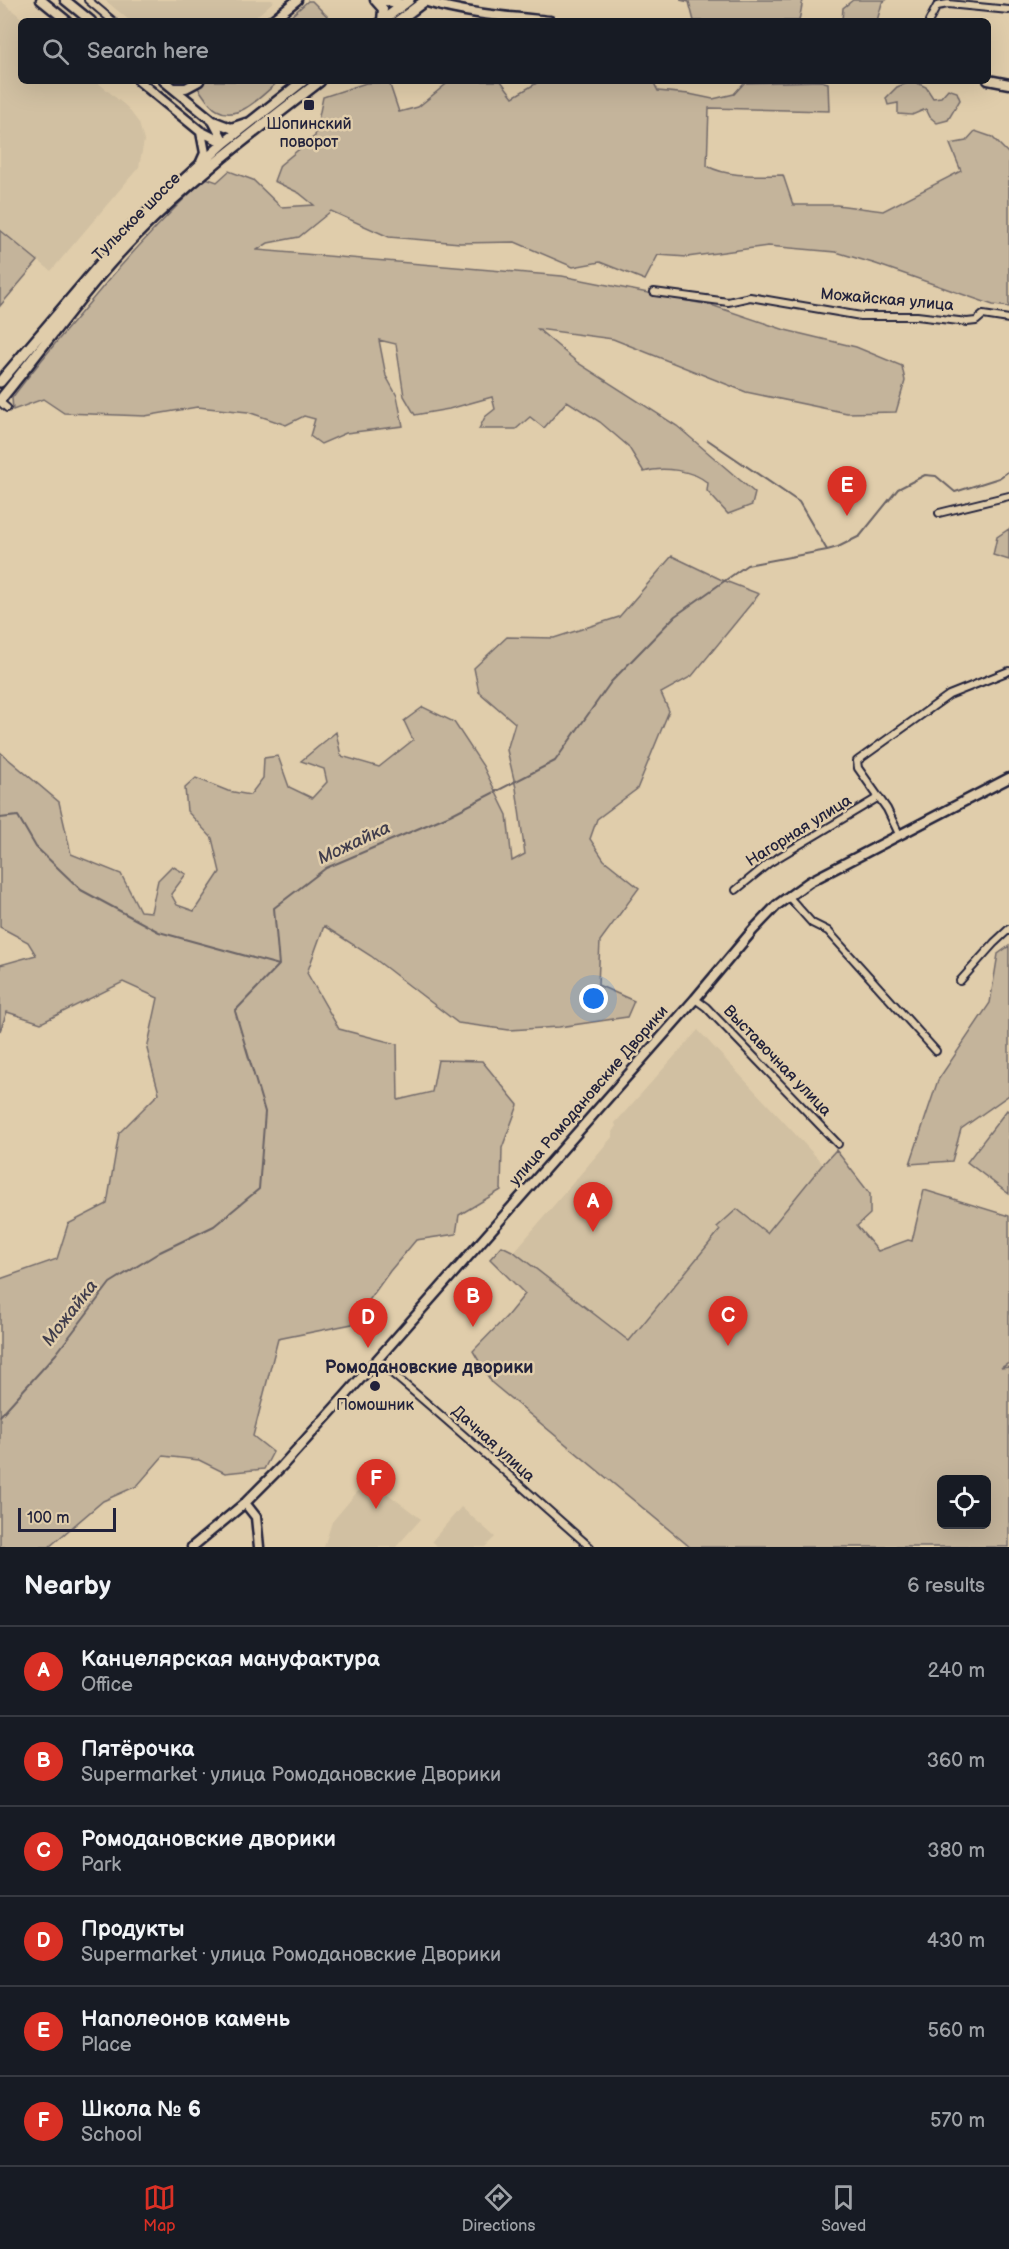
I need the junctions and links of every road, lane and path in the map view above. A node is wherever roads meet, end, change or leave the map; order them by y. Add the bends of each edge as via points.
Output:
1 (41, 0) edge
2 (65, 0) edge
3 (88, 0) edge
4 (297, 0) edge
5 (375, 0) edge
6 (380, 0) edge
7 (446, 0) edge
8 (425, 1) edge
9 (407, 2) edge
10 (453, 9) junction
11 (1009, 10) edge
12 (63, 18) edge
13 (87, 18) edge
14 (109, 18) edge
15 (275, 18) edge
16 (382, 18) edge
17 (386, 18) edge
18 (403, 18) edge
19 (526, 18) edge
20 (931, 18) edge
21 (991, 81) edge
22 (143, 84) edge
23 (169, 84) edge
24 (172, 84) edge
25 (193, 84) edge
26 (299, 84) edge
27 (316, 84) edge
28 (1009, 84) edge
29 (188, 100) junction
30 (178, 113) junction
31 (213, 121) junction
32 (249, 122) junction
33 (201, 132) junction
34 (227, 146) junction
35 (201, 162) junction
36 (654, 292) dead end
37 (1009, 319) edge
38 (0, 382) edge
39 (2, 403) edge
40 (1009, 496) edge
41 (939, 513) dead end
42 (1009, 671) edge
43 (1009, 778) edge
44 (879, 797) junction
45 (899, 834) junction
46 (736, 890) dead end
47 (788, 896) junction
48 (1009, 929) edge
49 (960, 981) dead end
50 (695, 999) junction
51 (936, 1051) dead end
52 (838, 1144) dead end
53 (377, 1361) junction
54 (245, 1503) junction
55 (192, 1547) edge
56 (259, 1547) edge
57 (590, 1547) edge

1 - 12 street
2 - 13 street
3 - 14 street
4 - 15 street
5 - 16 street via 383,9
6 - 9 street
7 - 10 street
8 - 10 street
8 - 18 main road
9 - 17 main road
10 - 19 street
11 - 20 street via 948,4 937,6
21 - 28 street
22 - 30 street
23 - 29 street
24 - 25 street via 186,88
26 - 32 main road, Тульское шоссе
27 - 34 main road, Тульское шоссе
29 - 30 street
29 - 31 street
30 - 33 street
31 - 32 street via 231,128
31 - 34 street
32 - 34 main road, Тульское шоссе
33 - 34 street
33 - 35 street via 205,153
34 - 35 main road, Тульское шоссе
34 - 39 main road, Тульское шоссе via 104,271
35 - 38 main road, Тульское шоссе via 130,229
36 - 37 street, Можайская улица via 728,302 750,297 861,316 917,316 967,322 982,315
40 - 41 street
42 - 44 street, Нагорная улица via 949,695 857,760 858,768
43 - 45 street, улица Ромодановские Дворики
44 - 45 street, Нагорная улица
44 - 46 street, Нагорная улица via 769,863
45 - 47 street, улица Ромодановские Дворики
47 - 50 street, улица Ромодановские Дворики via 753,930
47 - 51 street via 812,922 828,931
48 - 49 street
50 - 52 street, Выставочная улица
50 - 53 street, улица Ромодановские Дворики
53 - 54 street, улица Ромодановские Дворики
53 - 57 street, Дачная улица
54 - 55 street, улица Ромодановские Дворики
54 - 56 street via 256,1517

